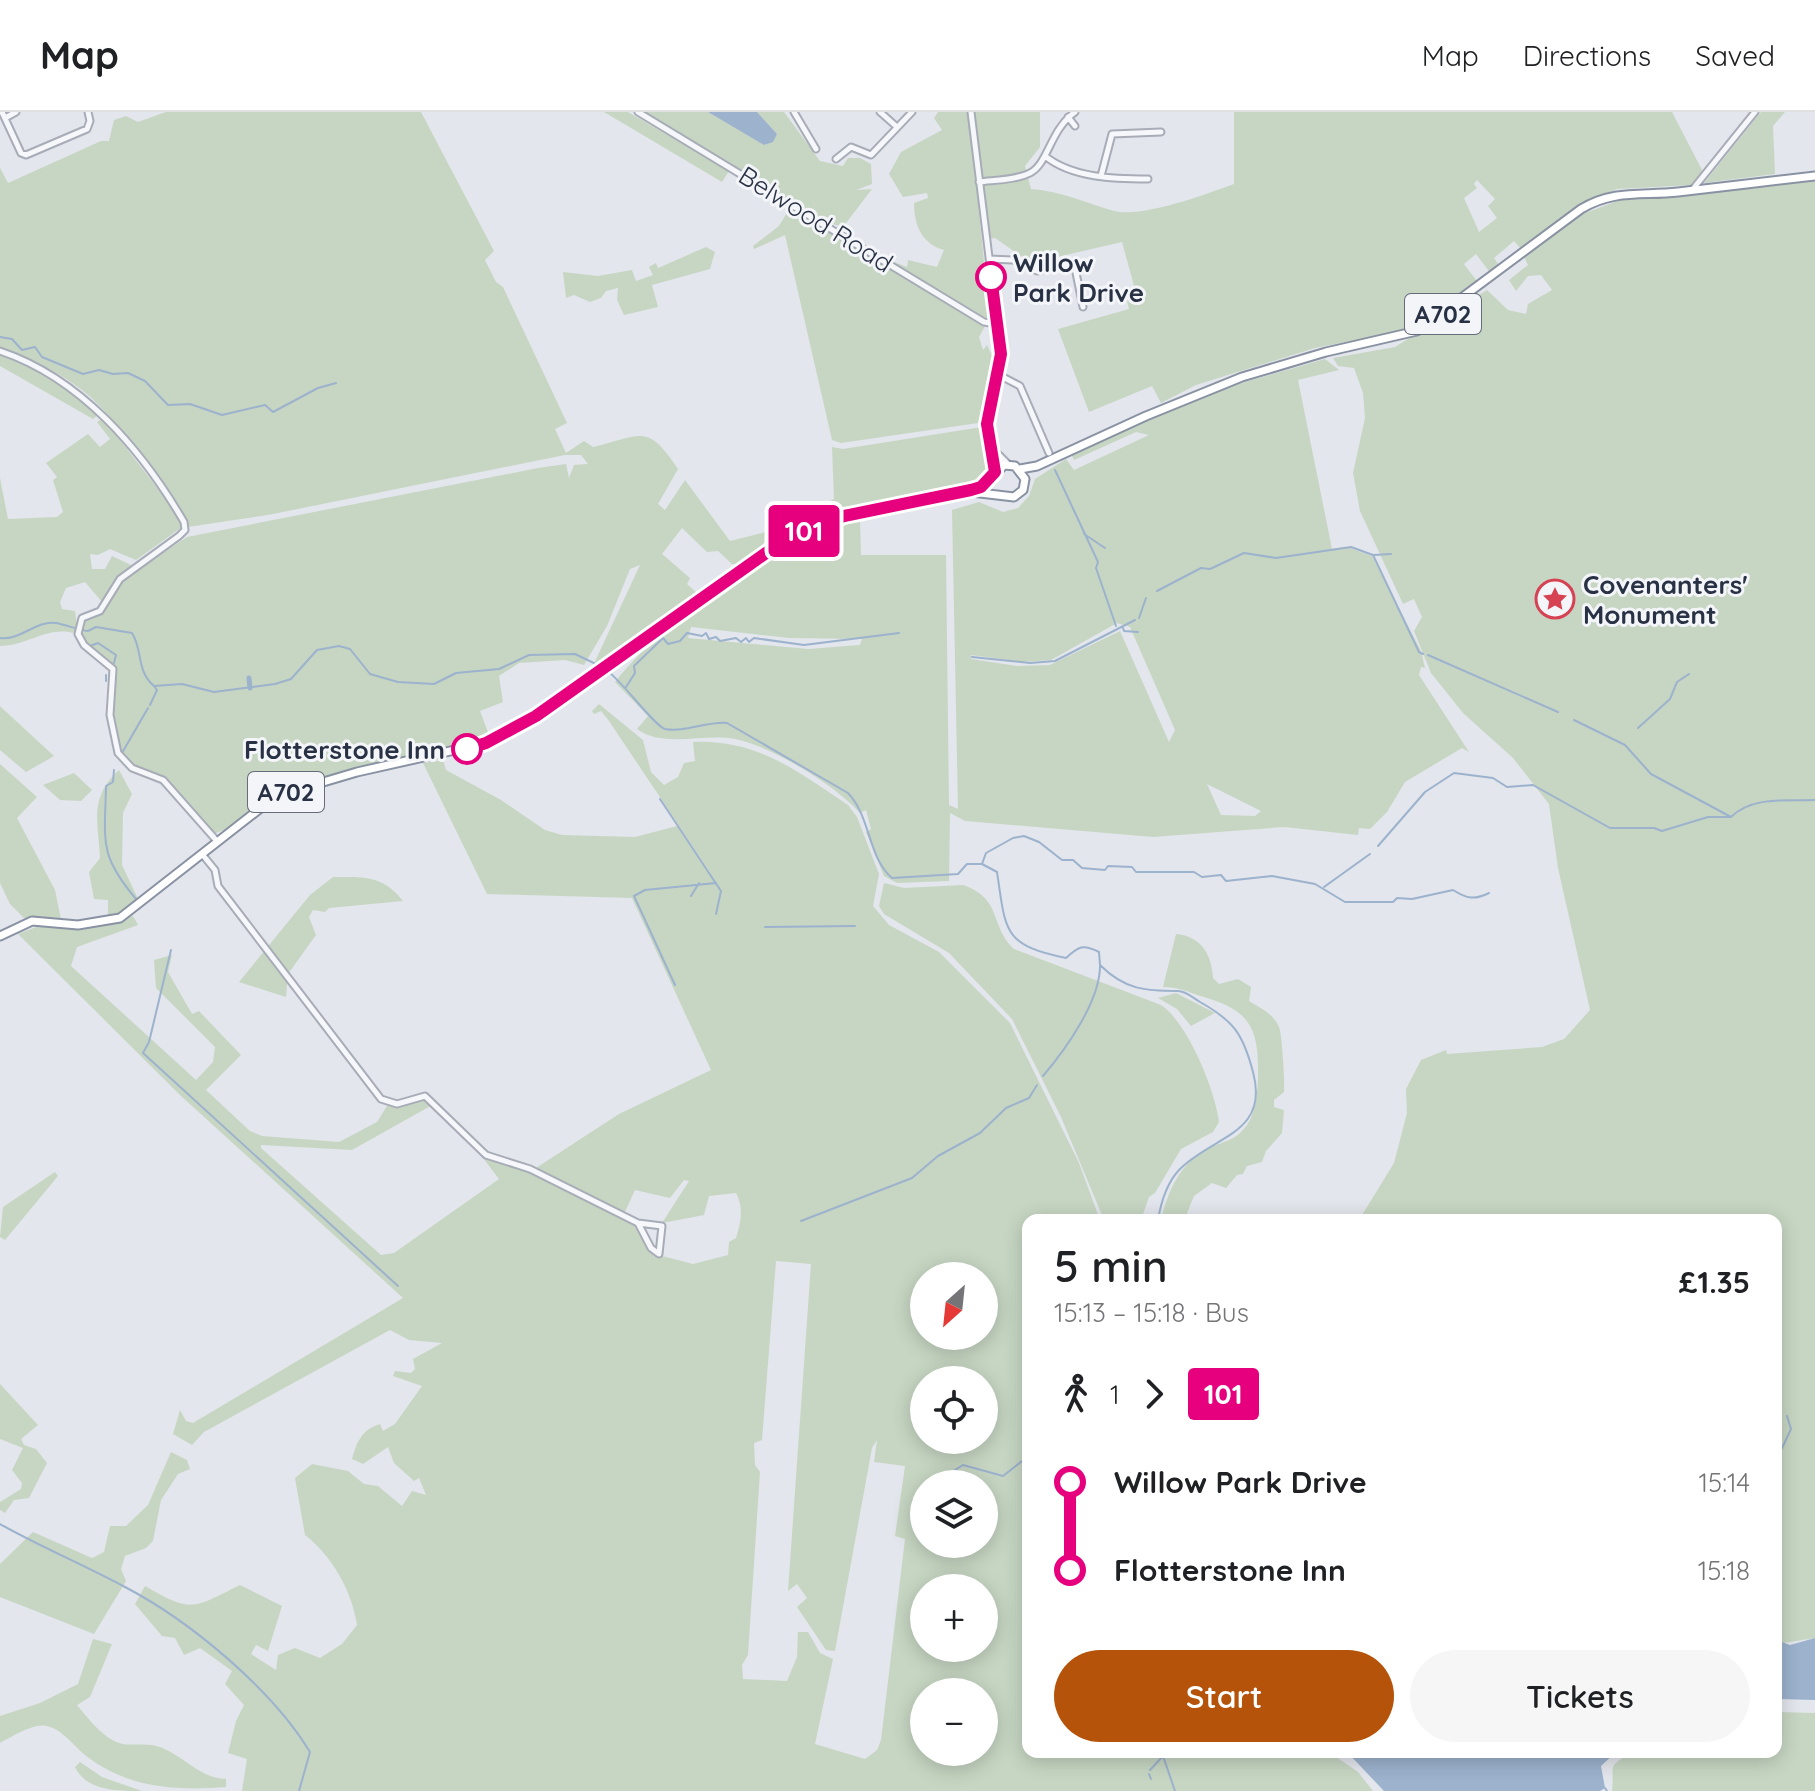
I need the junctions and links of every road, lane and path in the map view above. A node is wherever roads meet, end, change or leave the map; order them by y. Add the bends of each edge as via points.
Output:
1 (16, 112) edge
2 (88, 112) edge
3 (638, 112) edge
4 (804, 112) edge
5 (880, 112) edge
6 (912, 112) edge
7 (971, 112) edge
8 (1075, 112) edge
9 (1755, 112) edge
10 (4, 114) edge
11 (795, 114) edge
12 (1068, 117) junction
13 (1075, 126) dead end
14 (897, 127) junction
15 (1161, 132) dead end
16 (816, 149) dead end
17 (1045, 156) junction
18 (836, 159) dead end
19 (1101, 176) junction
20 (1815, 176) edge
21 (1148, 179) dead end
22 (979, 182) junction
23 (1693, 190) junction
24 (989, 259) junction
25 (1083, 307) dead end
26 (996, 324) junction
27 (0, 351) edge
28 (999, 375) junction
29 (991, 447) junction
30 (1049, 453) dead end
31 (1009, 465) junction
32 (1037, 466) junction
33 (1020, 469) junction
34 (994, 475) junction
35 (1025, 479) junction
36 (971, 490) junction
37 (999, 495) junction
38 (216, 840) junction
39 (201, 853) junction
40 (0, 936) edge
41 (638, 1223) junction

1 - 10 street
2 - 10 street via 87,129 26,155 12,139
3 - 26 street, Belwood Road via 984,322
4 - 11 street
5 - 14 street
6 - 14 street
7 - 22 street
8 - 12 street
9 - 23 street
11 - 16 street
12 - 13 street
12 - 17 street via 1052,136
14 - 18 street via 871,155 851,147
15 - 19 street via 1112,134
17 - 19 street
17 - 22 street via 1031,173
19 - 21 street
20 - 23 highway, A702
22 - 24 street
23 - 32 highway, A702 via 1603,198 1417,331 1242,377
24 - 25 street via 1013,260 1037,271 1074,263
24 - 26 street
26 - 28 street
27 - 38 street via 86,397 185,527 120,579 100,611 82,618 78,630 84,645 113,669 110,715 118,753 126,764 163,780
28 - 29 street via 987,424
28 - 30 street via 1020,386
29 - 31 street
29 - 34 street
31 - 33 highway, A702
31 - 34 highway, A702
32 - 33 highway, A702
32 - 35 highway, A702
33 - 35 highway
34 - 36 highway, A702
34 - 37 highway
35 - 37 highway, A702 via 1019,494
36 - 37 highway, A702
36 - 38 highway, A702 via 844,516 798,534 536,716 486,743 288,791
38 - 39 highway, A702
39 - 40 highway, A702 via 120,918 78,925 32,921
39 - 41 street via 215,870 218,886 381,1099 397,1104 429,1098 486,1155 530,1169
41 - 41 street via 651,1248 659,1254 662,1226

